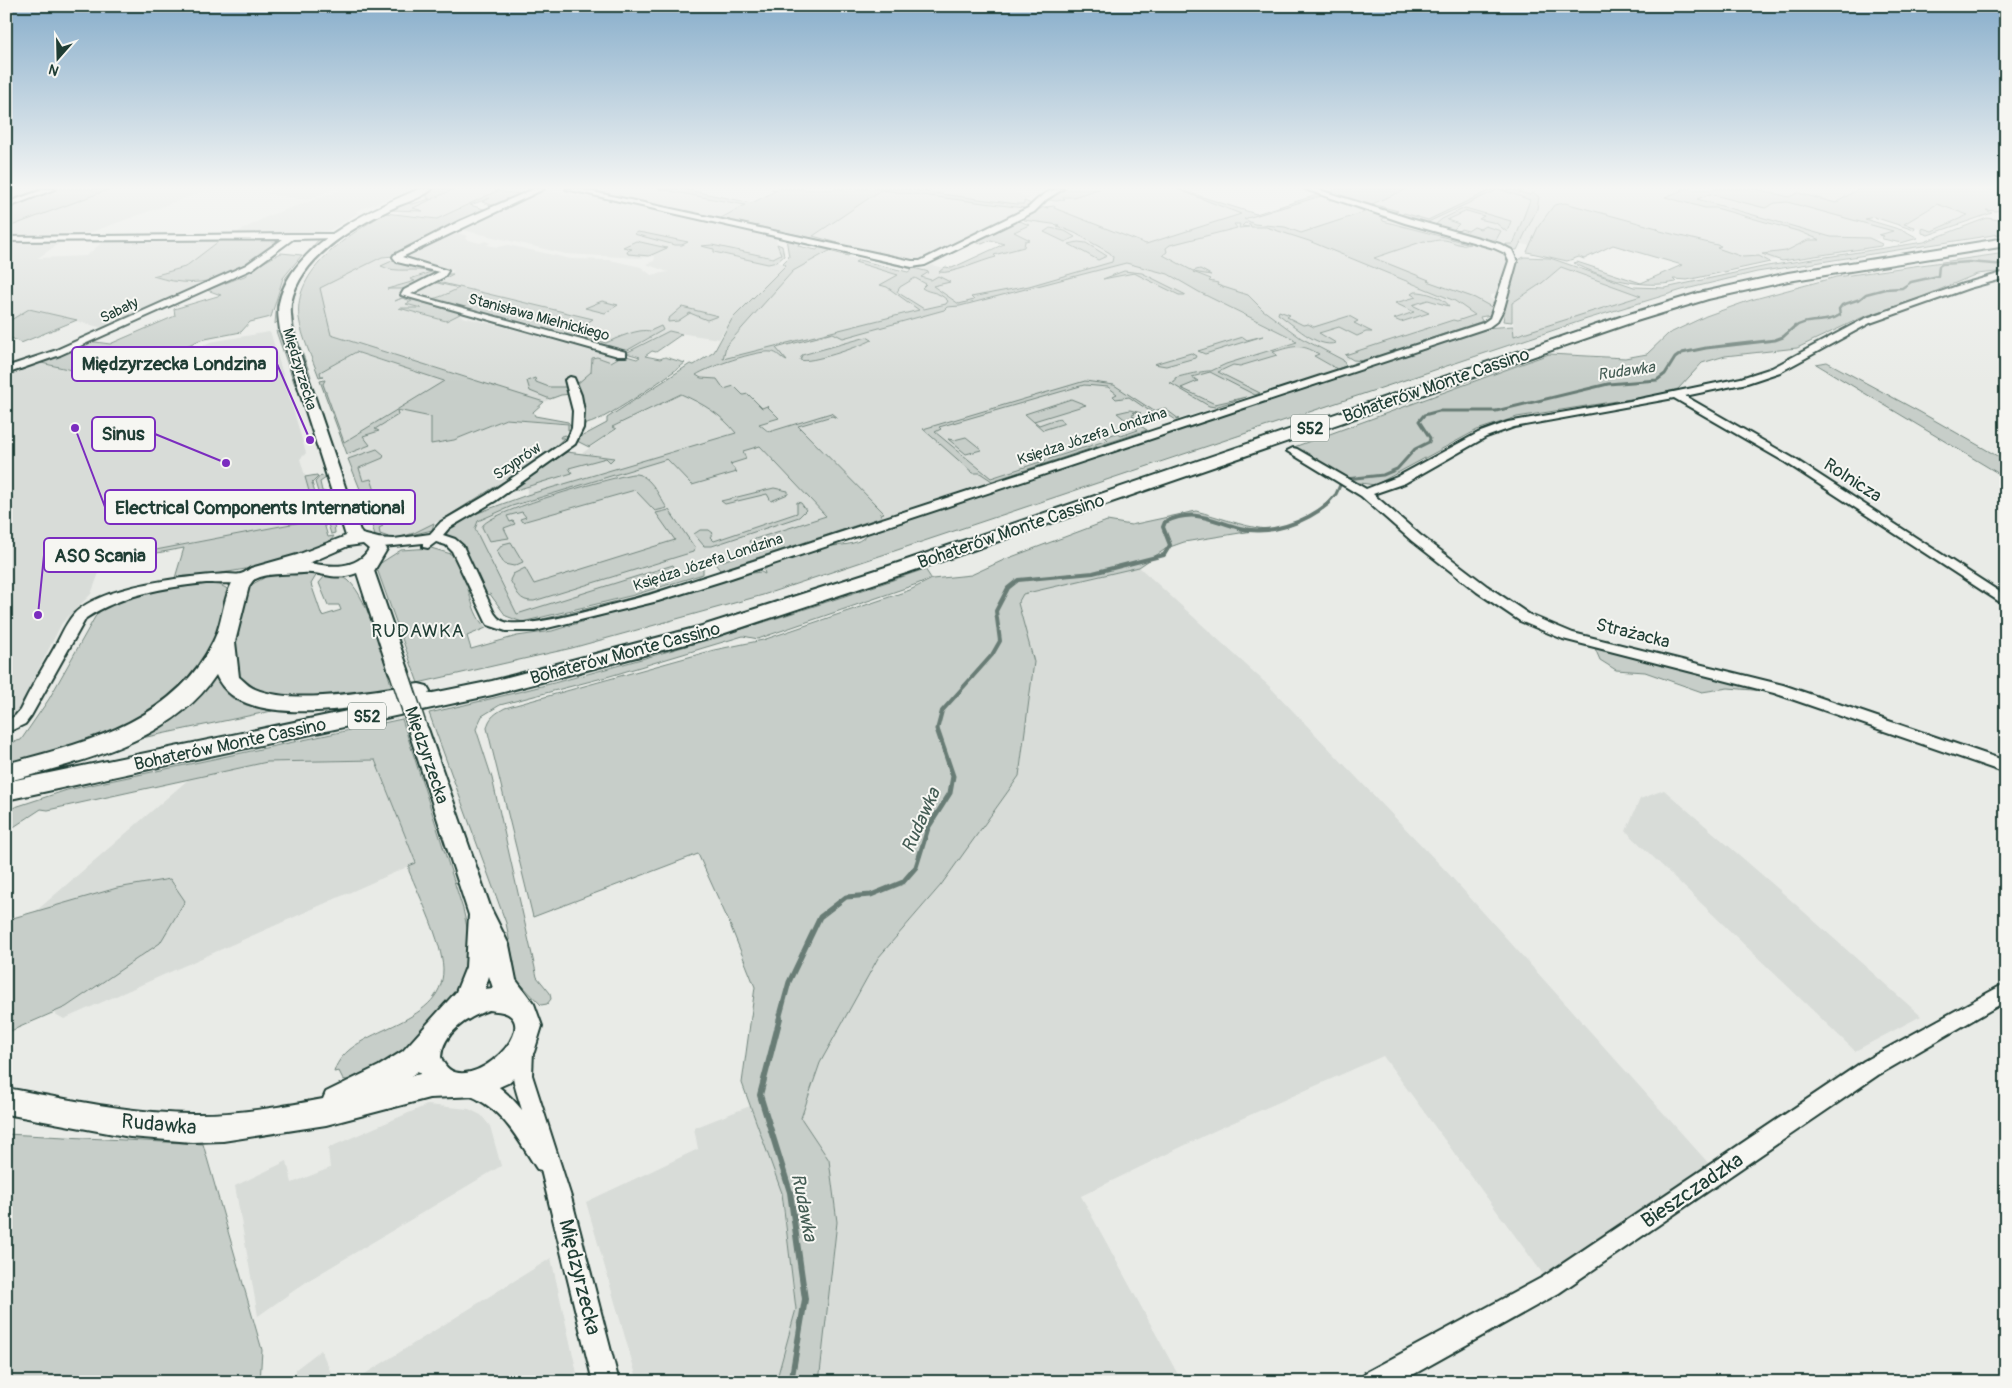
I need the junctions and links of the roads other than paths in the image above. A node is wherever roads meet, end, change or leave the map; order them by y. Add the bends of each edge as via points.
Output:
1 (267, 254) edge
2 (316, 254) edge
3 (402, 254) edge
4 (865, 254) edge
5 (941, 254) edge
6 (1510, 254) edge
7 (1893, 254) edge
8 (1933, 254) edge
9 (2006, 275) edge
10 (622, 354) dead end
11 (6, 371) edge
12 (570, 380) dead end
13 (1676, 395) junction
14 (1293, 451) dead end
15 (1365, 493) junction
16 (341, 499) junction
17 (430, 542) junction
18 (330, 547) junction
19 (370, 550) junction
20 (318, 568) junction
21 (337, 572) junction
22 (251, 575) junction
23 (374, 602) junction
24 (2006, 602) edge
25 (224, 641) junction
26 (420, 691) junction
27 (6, 728) edge
28 (2006, 767) edge
29 (109, 770) junction
30 (6, 775) edge
31 (6, 791) edge
32 (6, 805) edge
33 (479, 909) junction
34 (2006, 991) edge
35 (519, 1006) junction
36 (443, 1025) junction
37 (524, 1048) junction
38 (457, 1084) junction
39 (6, 1101) edge
40 (312, 1112) junction
41 (553, 1173) junction
42 (606, 1382) edge
43 (1374, 1382) edge

1 - 11 street, Sabały via 249,267 57,353
2 - 16 main road, Międzyrzecka via 299,272 287,296 284,316
3 - 10 street, Stanisława Mielnickiego via 398,256 400,260 444,271 406,295
4 - 5 street via 912,264
6 - 17 street, Księdza Józefa Londzina via 1513,261 1494,319 1486,325 708,581 556,623 516,628 493,622 464,561 448,548
7 - 26 highway, Bohaterów Monte Cassino / S52 via 1778,272 1684,294 784,596 596,650
8 - 29 highway, Bohaterów Monte Cassino / S52 via 1788,277 1704,296 1628,319 709,631 492,688
9 - 13 street via 1867,321 1776,370 1743,381
12 - 17 street, Szyprów via 575,388 579,424 571,442 491,498 445,525
13 - 15 street via 1512,424 1482,435 1401,480
13 - 24 street, Rolnicza via 1789,460
14 - 15 street, Strażacka
15 - 28 street, Strażacka via 1416,538 1525,618 1568,636 1778,689
16 - 18 main road, Międzyrzecka via 338,541
16 - 19 main road, Międzyrzecka via 354,536
17 - 19 street, Księdza Józefa Londzina
18 - 19 main road
18 - 20 main road, Międzyrzecka via 316,558
18 - 22 main road via 306,559
19 - 21 main road via 353,570
19 - 23 main road, Międzyrzecka via 365,570
20 - 21 main road
20 - 22 main road via 301,567
21 - 23 main road, Międzyrzecka via 351,576
22 - 25 highway via 239,586
22 - 27 street via 149,589 107,600 88,610 74,624 26,712
23 - 33 main road, Międzyrzecka, bridge
25 - 26 highway via 226,668 232,684 262,700 312,704
25 - 30 highway via 199,684 157,718 107,743
26 - 30 highway, Bohaterów Monte Cassino / S52
29 - 31 highway, Bohaterów Monte Cassino / S52
29 - 32 highway
33 - 35 main road, Międzyrzecka via 496,945 504,984
33 - 36 main road, Międzyrzecka via 481,951 475,983 468,998
34 - 43 street, Bieszczadzka via 1871,1068 1551,1285
35 - 36 main road via 489,999 467,1006
35 - 37 main road via 529,1025
36 - 38 main road via 428,1053 430,1065 440,1078
36 - 40 main road, Rudawka via 419,1054 391,1075
37 - 38 main road via 510,1066 485,1081
37 - 41 street, Międzyrzecka via 522,1075
38 - 40 main road, Rudawka via 429,1085 368,1102
38 - 41 street, Międzyrzecka via 484,1089 499,1099
39 - 40 main road, Rudawka via 167,1128 239,1126
41 - 42 street, Międzyrzecka

